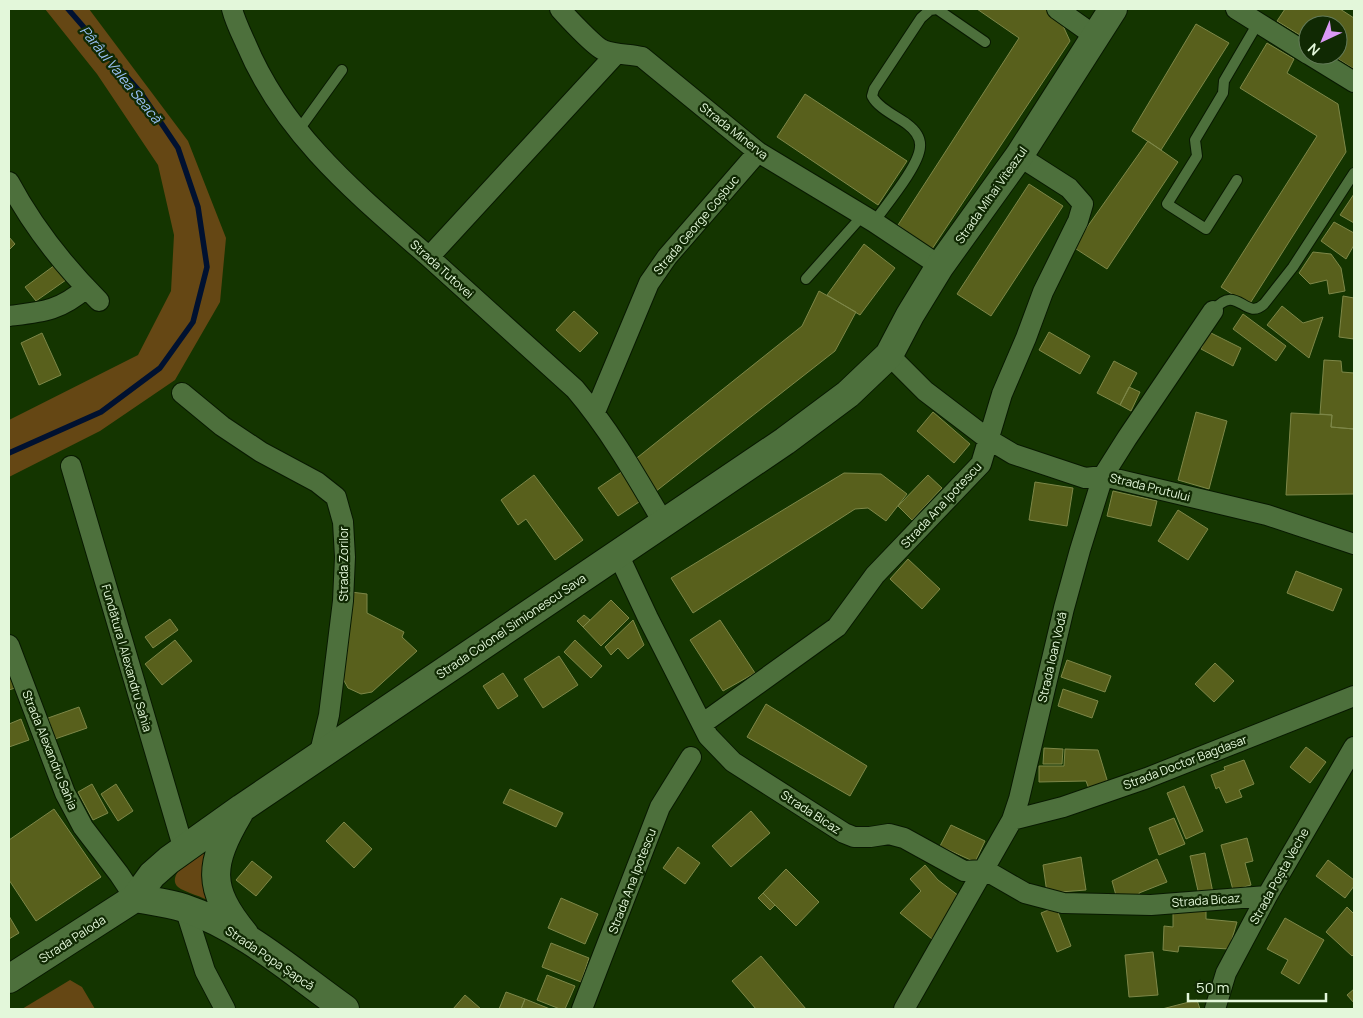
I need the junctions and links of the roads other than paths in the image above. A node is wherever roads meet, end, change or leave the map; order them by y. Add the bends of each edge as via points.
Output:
1 (232, 9) edge
2 (560, 9) edge
3 (1057, 9) edge
4 (1112, 9) edge
5 (1236, 9) edge
6 (1258, 23) junction
7 (1095, 36) junction
8 (985, 42) dead end
9 (1298, 47) edge
10 (616, 54) junction
11 (1327, 65) edge
12 (342, 70) dead end
13 (1354, 82) edge
14 (298, 131) junction
15 (758, 152) junction
16 (1019, 156) junction
17 (1354, 173) edge
18 (1237, 180) dead end
19 (9, 182) edge
20 (869, 219) junction
21 (429, 258) junction
22 (940, 266) junction
23 (806, 279) dead end
24 (1213, 311) joint
25 (9, 316) edge
26 (889, 355) junction
27 (182, 393) dead end
28 (595, 412) junction
29 (988, 439) junction
30 (71, 466) dead end
31 (1104, 476) junction
32 (663, 522) junction
33 (1354, 544) edge
34 (618, 554) junction
35 (9, 645) edge
36 (1354, 696) edge
37 (702, 724) junction
38 (1354, 747) edge
39 (319, 756) junction
40 (691, 757) dead end
41 (242, 808) junction
42 (1012, 820) junction
43 (184, 850) junction
44 (985, 870) junction
45 (1267, 896) junction
46 (135, 898) junction
47 (185, 908) junction
48 (251, 942) junction
49 (9, 979) edge
50 (224, 1009) edge
51 (345, 1009) edge
52 (582, 1009) edge
53 (904, 1009) edge
54 (1215, 1009) edge

1 - 14 street, Strada Tutovei via 256,69
2 - 10 street, Strada Minerva via 602,49
3 - 7 street
4 - 7 main road, Strada Mihai Viteazul
5 - 6 street
6 - 9 street
6 - 18 lane via 1195,140 1197,156 1167,204 1206,229
7 - 16 main road, Strada Mihai Viteazul
8 - 20 lane via 937,9 930,10 921,18 874,89 872,96 877,103 918,134 920,148 906,177
10 - 15 street, Strada Minerva via 642,58
10 - 21 street
11 - 13 street
12 - 14 lane
14 - 21 street, Strada Tutovei via 325,163
15 - 20 street, Strada Minerva
15 - 28 street, Strada George Coșbuc via 667,256 649,283
16 - 22 main road, Strada Mihai Viteazul
16 - 29 street, Strada Ana Ipotescu via 1069,188 1083,204 1043,292 1002,394
17 - 24 lane via 1293,267 1259,309 1252,310 1228,299
19 - 25 street via 37,228 64,264 93,294 74,298 49,310
20 - 22 street, Strada Minerva
20 - 23 lane
21 - 28 street, Strada Tutovei via 576,389
22 - 26 main road, Strada Mihai Viteazul
24 - 31 street, Strada Ioan Vodă
26 - 29 street, Strada Prutului via 925,391
26 - 32 main road, Strada Colonel Simionescu Sava via 832,406 785,441
27 - 39 street, Strada Zorilor via 222,426 336,497 343,522 344,601 329,715
28 - 32 street, Strada Tutovei
29 - 31 street, Strada Prutului via 1013,454 1085,478
29 - 37 street, Strada Ana Ipotescu via 982,464 876,575 837,627
30 - 43 street, Fundătura I Alexandru Sahia
31 - 33 street, Strada Prutului via 1267,515
31 - 42 street, Strada Ioan Vodă via 1064,608
32 - 34 main road, Strada Colonel Simionescu Sava
34 - 37 street, Strada Bicaz
34 - 39 main road, Strada Colonel Simionescu Sava
35 - 46 street, Strada Alexandru Sahia via 65,793 83,827
36 - 42 street, Strada Doctor Bagdasar via 1147,778
37 - 44 street, Strada Bicaz via 708,736 733,762 844,833 870,838 889,834 904,838 964,871
38 - 45 street, Strada Poșta Veche
39 - 41 main road, Strada Colonel Simionescu Sava
40 - 52 street, Strada Ana Ipotescu via 660,807
41 - 43 main road, Strada Colonel Simionescu Sava
41 - 48 main road via 220,851 216,870 219,896 229,915
42 - 44 street, Strada Ioan Vodă
43 - 46 main road, Strada Colonel Simionescu Sava via 152,875
44 - 45 street, Strada Bicaz via 1025,893 1063,903 1151,905
44 - 53 street, Strada Ioan Vodă
45 - 54 street, Strada Poșta Veche via 1226,973
46 - 47 main road, Strada Popa Șapcă
46 - 49 main road, Strada Paloda
47 - 48 main road, Strada Popa Șapcă
47 - 50 street via 205,971
48 - 51 main road, Strada Popa Șapcă

